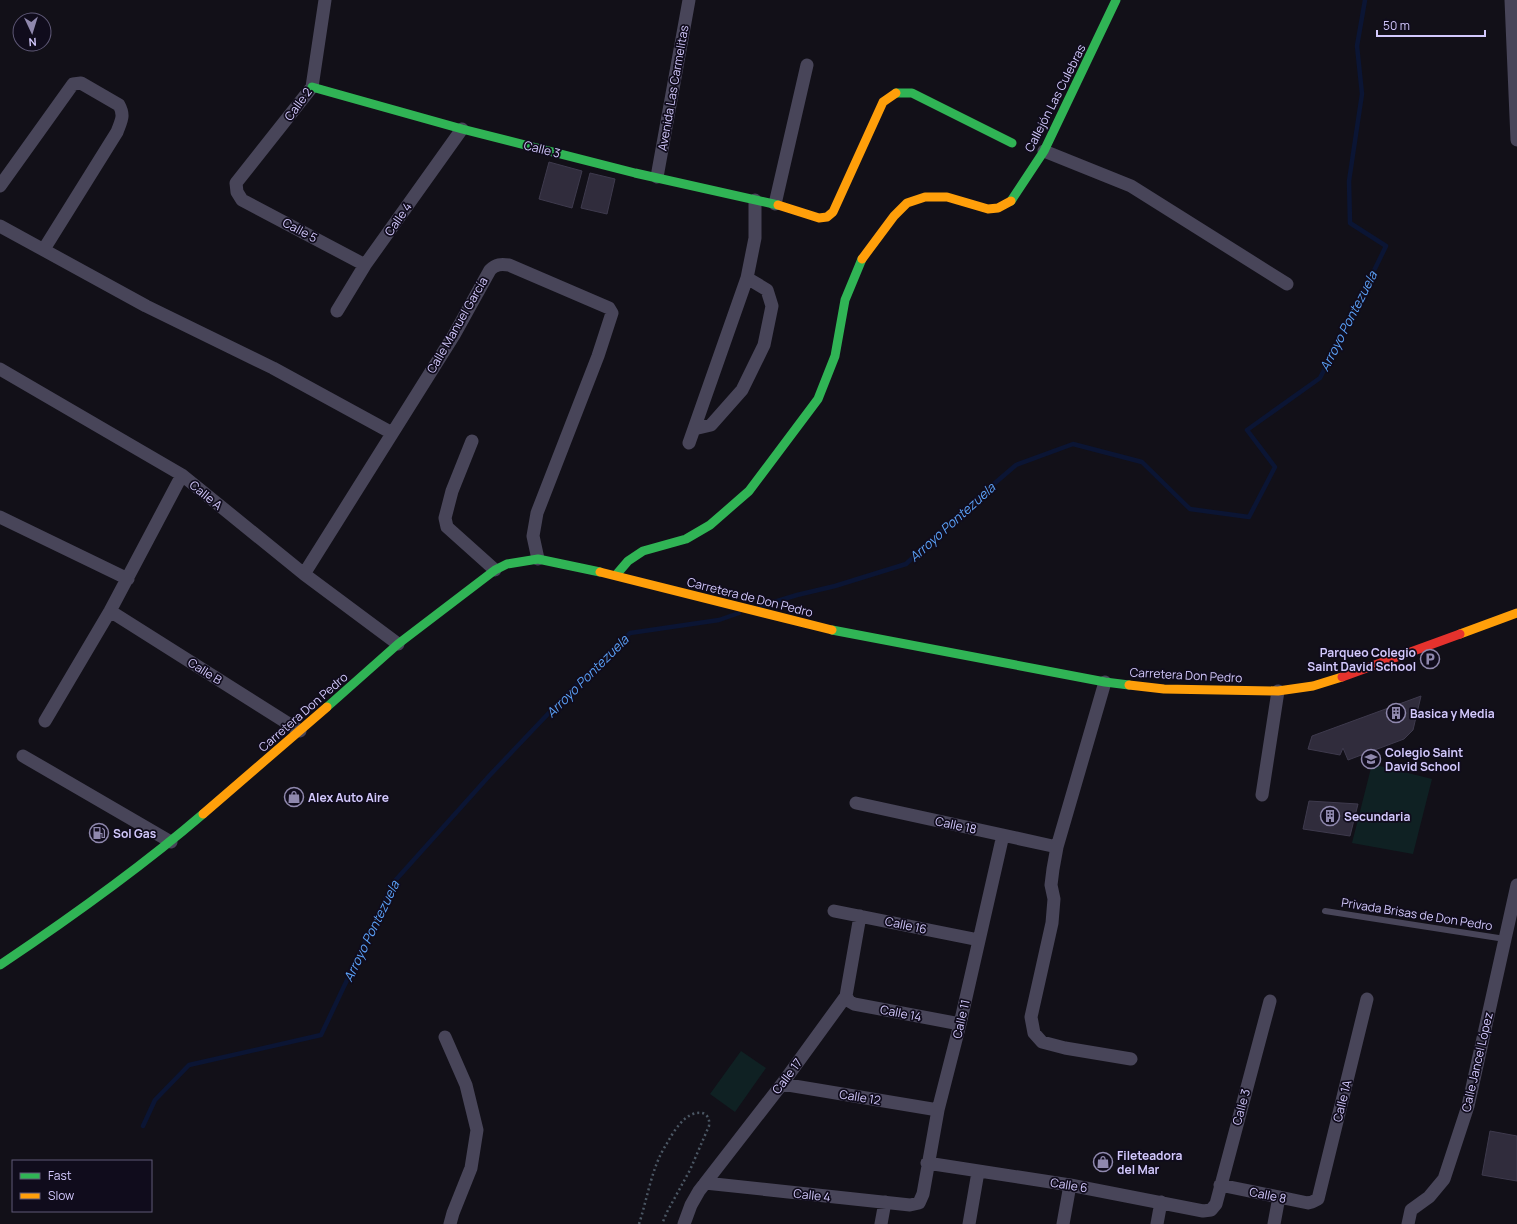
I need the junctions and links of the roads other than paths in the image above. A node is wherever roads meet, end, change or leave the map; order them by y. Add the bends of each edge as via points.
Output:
1 (325, 0) edge
2 (689, 0) edge
3 (1116, 0) edge
4 (1511, 0) edge
5 (807, 65) dead end
6 (312, 86) junction
7 (462, 129) junction
8 (1517, 140) edge
9 (1012, 143) dead end
10 (1044, 151) junction
11 (657, 177) junction
12 (0, 186) edge
13 (237, 192) joint
14 (756, 200) junction
15 (775, 204) junction
16 (0, 226) edge
17 (44, 249) junction
18 (365, 265) junction
19 (747, 278) junction
20 (1287, 284) dead end
21 (337, 311) dead end
22 (0, 369) edge
23 (694, 429) junction
24 (392, 433) junction
25 (472, 441) dead end
26 (689, 443) dead end
27 (182, 475) junction
28 (0, 517) edge
29 (538, 559) junction
30 (494, 570) junction
31 (304, 574) junction
32 (616, 575) junction
33 (128, 579) junction
34 (648, 584) joint
35 (110, 611) junction
36 (1517, 613) edge
37 (846, 634) joint
38 (398, 644) junction
39 (1105, 682) junction
40 (1278, 691) junction
41 (45, 721) dead end
42 (300, 731) junction
43 (23, 756) dead end
44 (1262, 795) dead end
45 (856, 803) dead end
46 (1003, 835) junction
47 (171, 842) junction
48 (1057, 847) junction
49 (1517, 885) edge
50 (834, 911) dead end
51 (1325, 911) dead end
52 (860, 916) junction
53 (1505, 939) junction
54 (978, 940) junction
55 (0, 964) edge
56 (846, 996) junction
57 (1367, 999) dead end
58 (1270, 1001) dead end
59 (960, 1024) junction
60 (445, 1037) dead end
61 (1131, 1059) dead end
62 (782, 1084) junction
63 (938, 1110) junction
64 (927, 1163) junction
65 (978, 1172) junction
66 (705, 1183) junction
67 (1070, 1185) junction
68 (1220, 1185) junction
69 (1279, 1197) junction
70 (1315, 1201) joint
71 (885, 1202) junction
72 (1161, 1202) junction
73 (919, 1203) joint
74 (1210, 1210) joint
75 (450, 1224) edge
76 (684, 1224) edge
77 (881, 1224) edge
78 (969, 1224) edge
79 (1063, 1224) edge
80 (1157, 1224) edge
81 (1274, 1224) edge
82 (1408, 1224) edge

1 - 6 street, Calle 2
2 - 11 street, Avenida Las Carmelitas
3 - 10 street, Callejón Las Culebras
4 - 8 street
5 - 15 street
6 - 7 street, Calle 3
6 - 13 street, Calle 2 via 236,183
7 - 11 street, Calle 3
7 - 18 street, Calle 4
9 - 15 street, Calle 3 via 912,93 896,93 882,102 834,212 828,217 819,218
10 - 20 street via 1131,186
10 - 32 street, Callejón Las Culebras via 1010,202 998,208 988,209 947,197 925,197 907,203 864,255 845,300 835,356 818,399 749,491 710,525 686,539 643,551 628,561
11 - 14 street, Calle 3
12 - 17 street via 73,84 81,83 119,105 123,111 123,118 117,132
13 - 18 street, Calle 5 via 242,200
14 - 15 street, Calle 3
14 - 19 street via 754,238
16 - 17 street
17 - 24 street via 146,306 273,368
18 - 21 street, Calle 4
19 - 23 street
19 - 23 street via 767,290 772,306 764,345 742,390 711,425
22 - 27 street, Calle A
23 - 26 street
24 - 29 street, Calle Manuel García via 494,266 510,265 609,308 612,313 598,356 537,513 533,536
24 - 31 street, Calle Manuel García
25 - 30 street via 452,491 445,518 447,527
27 - 31 street, Calle A
27 - 33 street
28 - 33 street
29 - 30 street, Carretera Don Pedro via 507,564
29 - 32 street, Carretera Don Pedro
30 - 38 street, Carretera Don Pedro
31 - 38 street, Calle A
32 - 34 street, Carretera Don Pedro
33 - 35 street
34 - 37 street, Carretera de Don Pedro
35 - 41 street
35 - 42 street, Calle B
36 - 40 street, Carretera Don Pedro via 1350,674 1313,686
37 - 39 street, Carretera Don Pedro
38 - 42 street, Carretera Don Pedro
39 - 40 street, Carretera Don Pedro via 1164,689
39 - 48 street
40 - 44 street
42 - 47 street, Carretera Don Pedro
43 - 47 street
45 - 46 street, Calle 18
46 - 48 street, Calle 18
46 - 54 street, Calle 11
47 - 55 street, Carretera Don Pedro via 59,925
48 - 61 street via 1052,869 1052,923 1031,1017 1034,1033 1042,1042 1048,1044
49 - 53 street, Calle Jancel López
50 - 52 street, Calle 16
51 - 53 lane, Privada Brisas de Don Pedro
52 - 54 street, Calle 16
52 - 56 street, Calle 17
53 - 82 street, Calle Jancel López via 1468,1106 1444,1179 1429,1197 1411,1210
54 - 59 street, Calle 11
56 - 59 street, Calle 14 via 854,1004
56 - 62 street, Calle 17
57 - 70 street, Calle 1A via 1319,1195
58 - 68 street, Calle 3
59 - 63 street, Calle 11
60 - 75 street via 466,1085 477,1130 471,1168
62 - 63 street, Calle 12
62 - 66 street, Calle 17
63 - 64 street, Calle 11
64 - 65 street, Calle 6
64 - 73 street, Calle 11 via 923,1194
65 - 67 street, Calle 6
65 - 78 street
66 - 71 street, Calle 4
66 - 76 street, Calle 17
67 - 72 street, Calle 6
67 - 79 street
68 - 69 street, Calle 8
68 - 74 street, Calle 3 via 1216,1204
69 - 70 street, Calle 8 via 1308,1203
69 - 81 street
71 - 73 street, Calle 4 via 910,1205
71 - 77 street
72 - 74 street, Calle 6 via 1203,1211
72 - 80 street

